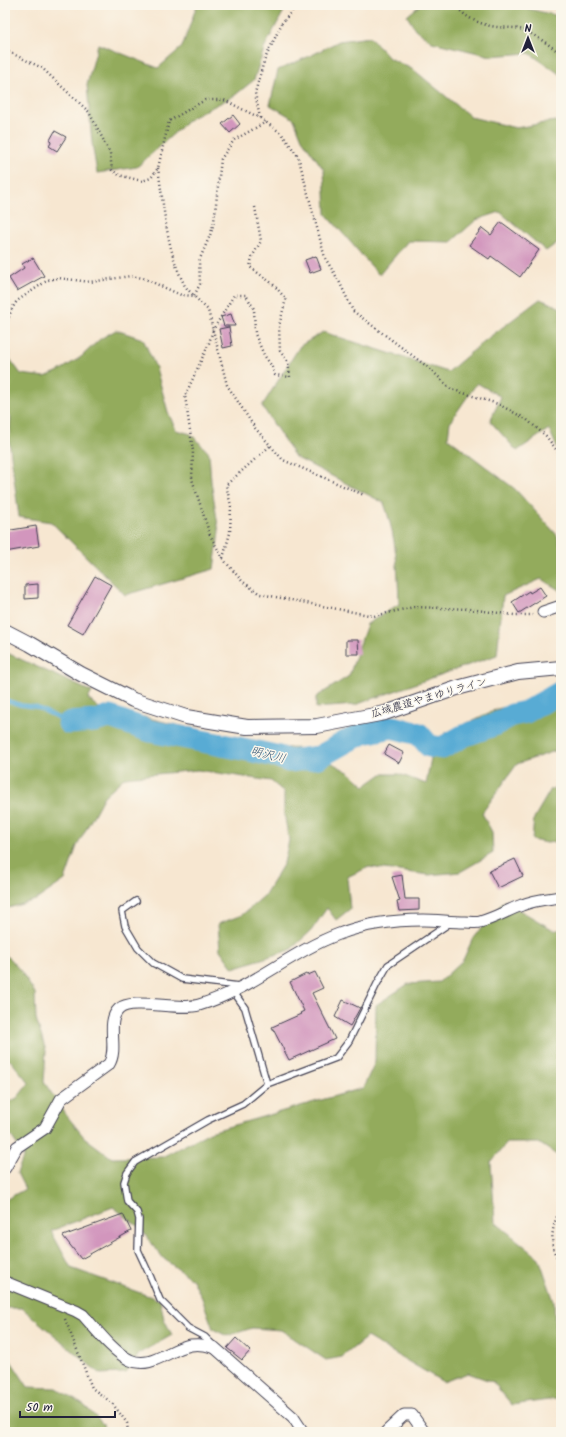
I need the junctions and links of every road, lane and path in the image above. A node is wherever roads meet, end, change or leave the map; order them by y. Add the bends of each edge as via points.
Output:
1 (297, 5) edge
2 (454, 5) edge
3 (5, 50) edge
4 (561, 54) edge
5 (260, 118) junction
6 (266, 122) junction
7 (158, 168) junction
8 (254, 207) dead end
9 (194, 296) junction
10 (213, 330) junction
11 (5, 345) edge
12 (270, 446) junction
13 (561, 456) edge
14 (364, 495) dead end
15 (223, 559) junction
16 (561, 606) edge
17 (543, 612) joint
18 (5, 632) edge
19 (561, 668) edge
20 (561, 897) edge
21 (136, 901) dead end
22 (452, 922) junction
23 (237, 989) junction
24 (268, 1084) junction
25 (5, 1168) edge
26 (561, 1210) edge
27 (561, 1260) edge
28 (5, 1282) edge
29 (60, 1305) junction
30 (215, 1348) junction
31 (128, 1432) edge
32 (303, 1432) edge
33 (386, 1432) edge
34 (424, 1432) edge

1 - 5 path via 282,23 264,61 254,93
2 - 4 path via 479,24 520,29 552,46
3 - 7 path via 42,68 89,112 110,153 112,170 115,173 136,180 147,180
5 - 6 path
5 - 7 path via 224,100 205,100 169,121
6 - 9 path via 234,140 221,159 214,222 199,261 200,284
6 - 13 path via 281,133 298,156 325,258 353,311 429,368 452,389 498,404 526,419 546,436
7 - 9 path via 171,252 184,286
8 - 10 path via 261,241 250,267 273,284 286,299 279,326 280,351 288,362 290,378 275,374 264,355 255,334 254,309 246,295 234,295
9 - 10 path via 208,310
9 - 11 path via 181,295 143,278 131,276 90,282 58,278 48,280 14,305 8,316
10 - 12 path via 227,385
10 - 15 path via 210,344 185,396 193,451 192,479 210,535
12 - 14 path via 283,460
12 - 15 path via 226,486 231,506 230,533
15 - 17 path via 242,581 260,594 374,616 414,607 527,615
16 - 17 street
18 - 19 street, 広域農道やまゆりライン via 133,700 186,717 247,727 316,726 385,713 457,688 518,672
20 - 22 street via 524,904 479,922
21 - 23 lane via 122,911 126,926 138,948 153,963 182,979
22 - 23 street via 396,921 356,928 320,942
22 - 24 lane via 388,965 349,1041 336,1058
23 - 24 lane
23 - 25 street via 213,1001 189,1007 132,1004 119,1008 114,1018 114,1052 109,1064 61,1099 45,1128 17,1147
24 - 30 lane via 243,1104 208,1120 135,1162 124,1182 127,1201 139,1218 138,1250 160,1300 188,1328 205,1337
26 - 27 path via 553,1228 553,1244 557,1258
28 - 29 street
29 - 30 street via 83,1316 121,1354 136,1363 146,1363 189,1345
29 - 31 path via 92,1388 112,1403 127,1423
30 - 32 street via 293,1417
33 - 34 street via 404,1415 412,1415

